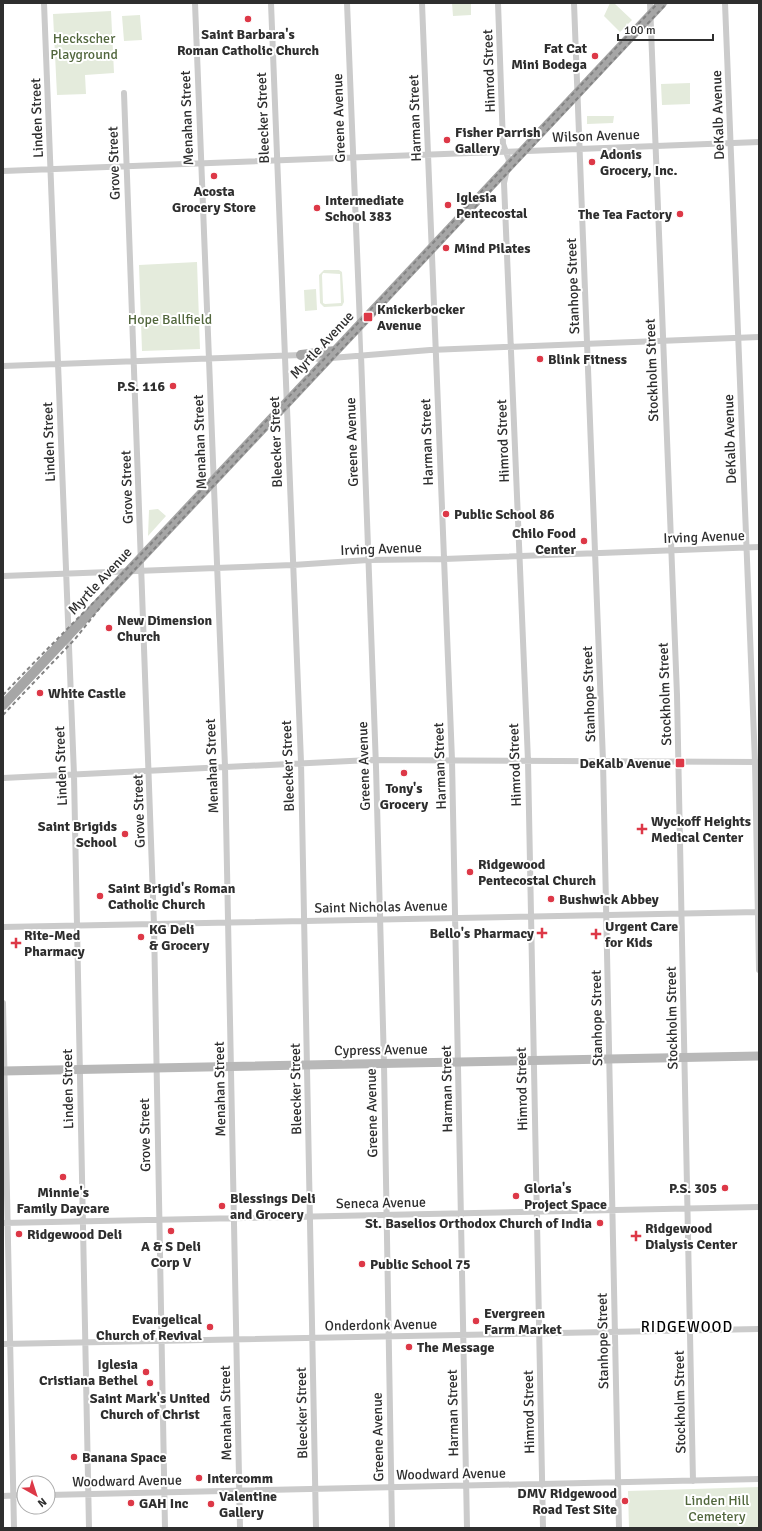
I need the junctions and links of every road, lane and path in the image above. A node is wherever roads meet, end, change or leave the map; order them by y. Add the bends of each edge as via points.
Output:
1 (44, 3) edge
2 (195, 3) edge
3 (271, 3) edge
4 (347, 3) edge
5 (422, 3) edge
6 (498, 3) edge
7 (574, 3) edge
8 (650, 3) edge
9 (662, 3) edge
10 (726, 3) edge
11 (650, 16) junction
12 (124, 93) dead end
13 (578, 93) junction
14 (759, 142) edge
15 (731, 143) junction
16 (655, 146) junction
17 (580, 149) junction
18 (523, 150) junction
19 (507, 151) junction
20 (428, 155) junction
21 (353, 158) junction
22 (277, 160) junction
23 (201, 163) junction
24 (126, 166) junction
25 (507, 168) junction
26 (51, 169) junction
27 (3, 171) edge
28 (431, 250) junction
29 (360, 325) junction
30 (759, 337) edge
31 (738, 338) junction
32 (663, 341) junction
33 (587, 344) junction
34 (511, 347) junction
35 (436, 350) junction
36 (332, 354) junction
37 (301, 355) joint
38 (361, 355) junction
39 (285, 356) junction
40 (209, 359) junction
41 (133, 361) junction
42 (58, 364) junction
43 (3, 366) edge
44 (287, 403) junction
45 (214, 480) junction
46 (746, 547) junction
47 (759, 547) edge
48 (671, 550) junction
49 (595, 553) junction
50 (520, 556) junction
51 (142, 557) junction
52 (444, 559) junction
53 (368, 560) junction
54 (293, 565) junction
55 (217, 568) junction
56 (128, 571) junction
57 (142, 571) junction
58 (66, 574) junction
59 (3, 576) edge
60 (68, 635) junction
61 (3, 705) edge
62 (376, 760) junction
63 (452, 760) junction
64 (528, 761) junction
65 (603, 761) junction
66 (301, 762) junction
67 (679, 762) junction
68 (757, 762) edge
69 (225, 767) junction
70 (149, 770) junction
71 (74, 774) junction
72 (3, 778) edge
73 (758, 912) edge
74 (682, 914) junction
75 (607, 915) junction
76 (531, 916) junction
77 (455, 918) junction
78 (380, 920) junction
79 (304, 921) junction
80 (228, 923) junction
81 (77, 926) junction
82 (154, 926) junction
83 (3, 927) edge
84 (759, 970) edge
85 (3, 1003) edge
86 (759, 1056) edge
87 (685, 1057) junction
88 (610, 1059) junction
89 (533, 1061) junction
90 (459, 1062) junction
91 (384, 1064) junction
92 (308, 1065) junction
93 (231, 1066) junction
94 (156, 1068) junction
95 (80, 1069) junction
96 (4, 1071) edge
97 (759, 1208) edge
98 (688, 1209) junction
99 (612, 1210) junction
100 (537, 1212) junction
101 (461, 1213) junction
102 (386, 1215) junction
103 (310, 1216) junction
104 (234, 1218) junction
105 (159, 1220) junction
106 (83, 1221) junction
107 (5, 1223) edge
108 (759, 1329) edge
109 (691, 1330) junction
110 (615, 1332) junction
111 (539, 1333) junction
112 (464, 1335) junction
113 (388, 1336) junction
114 (312, 1338) junction
115 (237, 1340) junction
116 (161, 1341) junction
117 (85, 1343) junction
118 (6, 1344) edge
119 (759, 1479) edge
120 (694, 1481) junction
121 (619, 1482) junction
122 (542, 1484) junction
123 (467, 1486) junction
124 (391, 1487) junction
125 (315, 1489) junction
126 (240, 1491) junction
127 (164, 1492) junction
128 (88, 1494) junction
129 (56, 1495) edge
130 (3, 1496) edge
131 (14, 1496) junction
132 (14, 1528) edge
133 (89, 1528) edge
134 (165, 1528) edge
135 (240, 1528) edge
136 (316, 1528) edge
137 (392, 1528) edge
138 (467, 1528) edge
139 (543, 1528) edge
140 (620, 1528) edge

1 - 26 street, Linden Street
2 - 23 street, Menahan Street
3 - 22 street, Bleecker Street
4 - 21 street, Greene Avenue
5 - 20 street, Harman Street
6 - 19 street, Himrod Street via 504,144
7 - 13 street, Stanhope Street
8 - 11 street, Stockholm Street
9 - 11 main road, Myrtle Avenue
10 - 15 street, DeKalb Avenue
11 - 13 main road, Myrtle Avenue
11 - 16 street, Stockholm Street
12 - 24 street, Grove Street
13 - 17 street, Stanhope Street
13 - 18 main road, Myrtle Avenue
14 - 15 street, Wilson Avenue
15 - 16 street, Wilson Avenue
15 - 31 street, DeKalb Avenue
16 - 17 street, Wilson Avenue
16 - 32 street, Stockholm Street
17 - 18 street, Wilson Avenue
17 - 33 street, Stanhope Street
18 - 19 street, Wilson Avenue
18 - 25 main road, Myrtle Avenue
19 - 20 street, Wilson Avenue
19 - 25 street, Himrod Street
20 - 21 street, Wilson Avenue
20 - 28 street, Harman Street
21 - 22 street, Wilson Avenue
21 - 29 street, Greene Avenue
22 - 23 street, Wilson Avenue
22 - 39 street, Bleecker Street
23 - 24 street, Wilson Avenue
23 - 40 street, Menahan Street
24 - 26 street, Wilson Avenue
24 - 41 street, Grove Street
25 - 28 main road, Myrtle Avenue
25 - 34 street, Himrod Street via 504,183
26 - 27 street, Wilson Avenue
26 - 42 street, Linden Street
28 - 29 main road, Myrtle Avenue
28 - 35 street, Harman Street
29 - 36 main road, Myrtle Avenue
29 - 38 street, Greene Avenue
30 - 31 street
31 - 32 street
31 - 46 street, DeKalb Avenue
32 - 33 street
32 - 48 street, Stockholm Street
33 - 34 street
33 - 49 street, Stanhope Street
34 - 35 street
34 - 50 street, Himrod Street
35 - 38 street
35 - 52 street, Harman Street
36 - 37 main road
36 - 38 street
36 - 44 main road, Myrtle Avenue
37 - 39 street
38 - 53 street, Greene Avenue
39 - 40 street
39 - 44 street, Bleecker Street
40 - 41 street
40 - 45 street, Menahan Street
41 - 42 street
41 - 51 street, Grove Street
42 - 43 street
42 - 58 street, Linden Street
44 - 45 main road, Myrtle Avenue
44 - 54 street, Bleecker Street
45 - 51 main road, Myrtle Avenue
45 - 55 street, Menahan Street
46 - 47 street, Irving Avenue
46 - 48 street, Irving Avenue
46 - 68 street, DeKalb Avenue
48 - 49 street, Irving Avenue
48 - 67 street, Stockholm Street
49 - 50 street, Irving Avenue
49 - 65 street, Stanhope Street
50 - 52 street, Irving Avenue
50 - 64 street, Himrod Street
51 - 56 main road, Myrtle Avenue
51 - 57 street, Grove Street
52 - 53 street, Irving Avenue
52 - 63 street, Harman Street
53 - 54 street, Irving Avenue
53 - 62 street, Greene Avenue
54 - 55 street, Irving Avenue
54 - 66 street, Bleecker Street
55 - 57 street, Irving Avenue
55 - 69 street, Menahan Street
56 - 57 street, Irving Avenue
56 - 58 street, Irving Avenue
56 - 60 main road, Myrtle Avenue
57 - 70 street, Grove Street
58 - 59 street, Irving Avenue
58 - 60 street, Linden Street
60 - 61 main road, Myrtle Avenue
60 - 71 street, Linden Street
62 - 63 street
62 - 66 street
62 - 78 street, Greene Avenue
63 - 64 street
63 - 77 street, Harman Street
64 - 65 street
64 - 76 street, Himrod Street
65 - 67 street
65 - 75 street, Stanhope Street
66 - 69 street
66 - 79 street, Bleecker Street
67 - 68 street
67 - 74 street, Stockholm Street
68 - 73 street, DeKalb Avenue
69 - 70 street
69 - 80 street, Menahan Street
70 - 71 street
70 - 82 street, Grove Street
71 - 72 street
71 - 81 street, Linden Street
73 - 74 street, Saint Nicholas Avenue
73 - 84 street, DeKalb Avenue
74 - 75 street, Saint Nicholas Avenue
74 - 87 street, Stockholm Street
75 - 76 street, Saint Nicholas Avenue
75 - 88 street, Stanhope Street
76 - 77 street, Saint Nicholas Avenue
76 - 89 street, Himrod Street
77 - 78 street, Saint Nicholas Avenue
77 - 90 street, Harman Street
78 - 79 street, Saint Nicholas Avenue
78 - 91 street, Greene Avenue
79 - 80 street, Saint Nicholas Avenue
79 - 92 street, Bleecker Street
80 - 82 street, Saint Nicholas Avenue
80 - 93 street, Menahan Street
81 - 82 street, Saint Nicholas Avenue
81 - 83 street, Saint Nicholas Avenue
81 - 95 street, Linden Street
82 - 94 street, Grove Street
85 - 96 street
86 - 87 main road, Cypress Avenue
87 - 88 main road, Cypress Avenue
87 - 98 street, Stockholm Street
88 - 89 main road, Cypress Avenue
88 - 99 street, Stanhope Street
89 - 90 main road, Cypress Avenue
89 - 100 street, Himrod Street
90 - 91 main road, Cypress Avenue
90 - 101 street, Harman Street
91 - 92 main road, Cypress Avenue
91 - 102 street, Greene Avenue
92 - 93 main road, Cypress Avenue
92 - 103 street, Bleecker Street
93 - 94 main road, Cypress Avenue
93 - 104 street, Menahan Street
94 - 95 main road, Cypress Avenue
94 - 105 street, Grove Street
95 - 96 main road, Cypress Avenue
95 - 106 street, Linden Street
96 - 107 street
97 - 98 street, Seneca Avenue
98 - 99 street, Seneca Avenue
98 - 109 street, Stockholm Street
99 - 100 street, Seneca Avenue
99 - 110 street, Stanhope Street
100 - 101 street, Seneca Avenue
100 - 111 street, Himrod Street
101 - 102 street, Seneca Avenue
101 - 112 street, Harman Street
102 - 103 street, Seneca Avenue
102 - 113 street, Greene Avenue
103 - 104 street, Seneca Avenue
103 - 114 street, Bleecker Street
104 - 105 street, Seneca Avenue
104 - 115 street, Menahan Street
105 - 106 street, Seneca Avenue
105 - 116 street, Grove Street
106 - 107 street, Seneca Avenue
106 - 117 street, Linden Street
107 - 118 street
108 - 109 street, Onderdonk Avenue
109 - 110 street, Onderdonk Avenue
109 - 120 street, Stockholm Street
110 - 111 street, Onderdonk Avenue
110 - 121 street, Stanhope Street
111 - 112 street, Onderdonk Avenue
111 - 122 street, Himrod Street
112 - 113 street, Onderdonk Avenue
112 - 123 street, Harman Street
113 - 114 street, Onderdonk Avenue
113 - 124 street, Greene Avenue
114 - 115 street, Onderdonk Avenue
114 - 125 street, Bleecker Street
115 - 116 street, Onderdonk Avenue
115 - 126 street, Menahan Street
116 - 117 street, Onderdonk Avenue
116 - 127 street, Grove Street
117 - 118 street, Onderdonk Avenue
117 - 128 street, Linden Street
118 - 131 street
119 - 120 street, Woodward Avenue
120 - 121 street, Woodward Avenue
121 - 122 street, Woodward Avenue
121 - 140 street, Stanhope Street
122 - 123 street, Woodward Avenue
122 - 139 street, Himrod Street
123 - 124 street, Woodward Avenue
123 - 138 street, Harman Street
124 - 125 street, Woodward Avenue
124 - 137 street, Greene Avenue
125 - 126 street, Woodward Avenue
125 - 136 street, Bleecker Street
126 - 127 street, Woodward Avenue
126 - 135 street, Menahan Street
127 - 128 street, Woodward Avenue
127 - 134 street, Grove Street
128 - 129 street, Woodward Avenue
128 - 133 street, Linden Street
130 - 131 street
131 - 132 street

